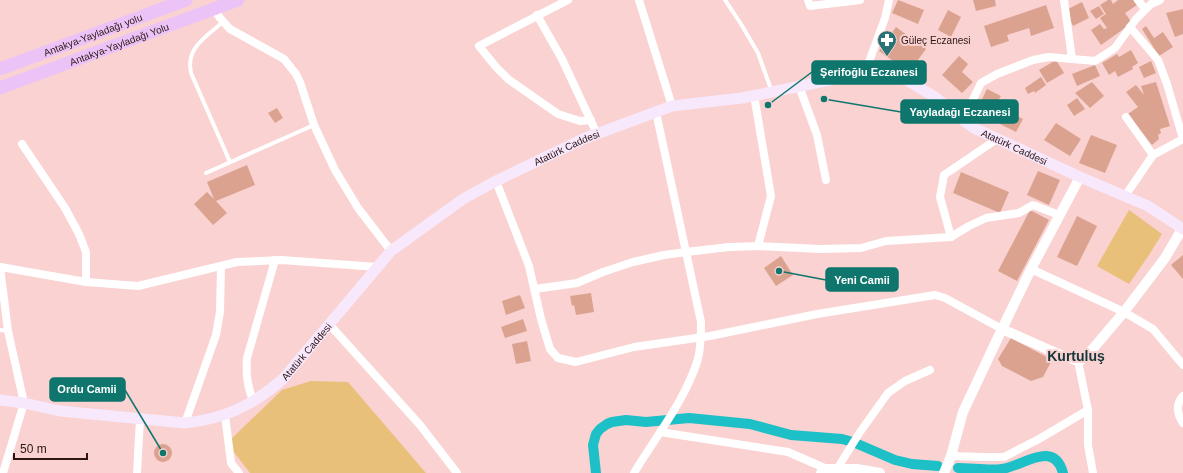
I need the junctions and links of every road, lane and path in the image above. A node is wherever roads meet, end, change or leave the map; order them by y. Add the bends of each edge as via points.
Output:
1 (186, 0) edge
2 (238, 0) edge
3 (568, 0) edge
4 (639, 0) edge
5 (725, 0) edge
6 (808, 0) edge
7 (860, 0) edge
8 (889, 0) edge
9 (1064, 0) edge
10 (1138, 0) edge
11 (1160, 0) edge
12 (214, 9) junction
13 (1145, 9) junction
14 (537, 15) junction
15 (223, 22) junction
16 (1130, 27) junction
17 (1072, 59) junction
18 (0, 69) edge
19 (865, 73) junction
20 (799, 86) junction
21 (0, 88) edge
22 (772, 92) junction
23 (754, 95) junction
24 (672, 106) junction
25 (656, 112) junction
26 (1126, 117) dead end
27 (591, 120) junction
28 (963, 120) junction
29 (314, 125) junction
30 (597, 134) junction
31 (997, 139) junction
32 (1183, 139) edge
33 (22, 144) dead end
34 (1153, 155) junction
35 (230, 162) junction
36 (206, 172) dead end
37 (1080, 177) junction
38 (826, 180) dead end
39 (496, 181) junction
40 (1125, 196) junction
41 (1059, 215) junction
42 (1181, 234) edge
43 (951, 237) junction
44 (758, 246) junction
45 (391, 251) junction
46 (686, 252) junction
47 (275, 260) junction
48 (221, 266) junction
49 (0, 267) edge
50 (377, 267) junction
51 (1031, 269) junction
52 (86, 282) junction
53 (535, 289) junction
54 (1124, 312) junction
55 (330, 324) junction
56 (1002, 329) junction
57 (4, 330) edge
58 (701, 337) junction
59 (1078, 361) junction
60 (1183, 364) edge
61 (930, 370) dead end
62 (1183, 396) edge
63 (0, 400) edge
64 (254, 402) junction
65 (24, 403) junction
66 (1088, 410) junction
67 (225, 415) junction
68 (140, 419) junction
69 (185, 423) junction
70 (1183, 424) edge
71 (662, 429) junction
72 (951, 456) junction
73 (829, 470) edge
74 (3, 473) edge
75 (138, 473) edge
76 (239, 473) edge
77 (457, 473) edge
78 (634, 473) edge
79 (880, 473) edge
80 (944, 473) edge
81 (1093, 473) edge

1 - 18 highway, Antakya-Yayladağı yolu
2 - 12 highway, Antakya-Yayladağı Yolu
3 - 14 street
4 - 24 street
5 - 22 lane via 758,53
6 - 7 street via 810,6
8 - 19 street
9 - 17 street
10 - 13 street
11 - 13 street
12 - 15 street
12 - 21 highway, Antakya-Yayladağı Yolu
13 - 16 street
14 - 27 street via 562,59
14 - 27 street via 478,46 508,79 558,114 580,121
15 - 29 street via 230,29 284,59 300,82
15 - 35 lane via 196,45 191,54 190,64 191,73
16 - 17 street via 1115,48 1095,61
16 - 32 street via 1158,60 1168,84
17 - 28 street via 1050,57 1033,60 996,74 981,83
19 - 20 main road, Atatürk Caddesi
19 - 28 main road, Atatürk Caddesi via 878,72 900,76 935,97
20 - 22 main road, Atatürk Caddesi
20 - 38 street via 817,135
22 - 23 main road, Atatürk Caddesi
23 - 24 main road, Atatürk Caddesi
23 - 44 street via 771,196
24 - 25 main road, Atatürk Caddesi
25 - 30 main road, Atatürk Caddesi
25 - 46 street
26 - 34 street
27 - 30 street
28 - 31 main road, Atatürk Caddesi
29 - 35 lane
29 - 45 street via 346,189
30 - 39 main road, Atatürk Caddesi
31 - 37 main road, Atatürk Caddesi
31 - 43 street via 944,174 940,197
32 - 34 street
33 - 52 street via 65,208 79,234 86,252
34 - 40 street
35 - 36 lane
37 - 40 main road, Atatürk Caddesi
37 - 41 street
39 - 45 main road, Atatürk Caddesi via 463,199
39 - 53 street via 529,266
40 - 42 main road, Atatürk Caddesi via 1148,206
41 - 43 street via 1033,205 1019,213 986,218
41 - 51 street
42 - 54 street
43 - 44 street via 886,241 861,248
44 - 46 street
45 - 50 main road, Atatürk Caddesi
46 - 53 street via 633,262 577,283
46 - 58 street via 701,322
47 - 48 street via 237,262
47 - 50 street
47 - 64 street via 247,358 247,383
48 - 52 street via 138,286
48 - 69 street via 220,312 216,336
49 - 52 street
49 - 57 street
50 - 55 main road, Atatürk Caddesi
51 - 54 street
51 - 56 street
53 - 58 street via 550,349 558,358 576,362 634,347
54 - 59 street via 1085,358
54 - 60 street via 1153,329
55 - 64 main road, Atatürk Caddesi via 282,379
55 - 77 street via 420,425
56 - 58 street via 935,295
56 - 59 street
56 - 72 street via 963,412
57 - 65 street
58 - 71 street via 698,357 690,379 675,411
59 - 66 street
61 - 73 street via 905,381 888,394 849,450
62 - 70 street via 1179,401 1178,410
63 - 65 main road, Atatürk Caddesi
64 - 67 main road, Atatürk Caddesi
65 - 68 main road, Atatürk Caddesi via 60,411
65 - 74 street
66 - 72 street via 1004,457
66 - 81 street via 1088,445
67 - 69 main road, Atatürk Caddesi
67 - 76 street via 231,463
68 - 69 main road, Atatürk Caddesi
68 - 75 street
71 - 73 street via 788,452
71 - 78 street
72 - 80 street
73 - 79 street via 857,468

